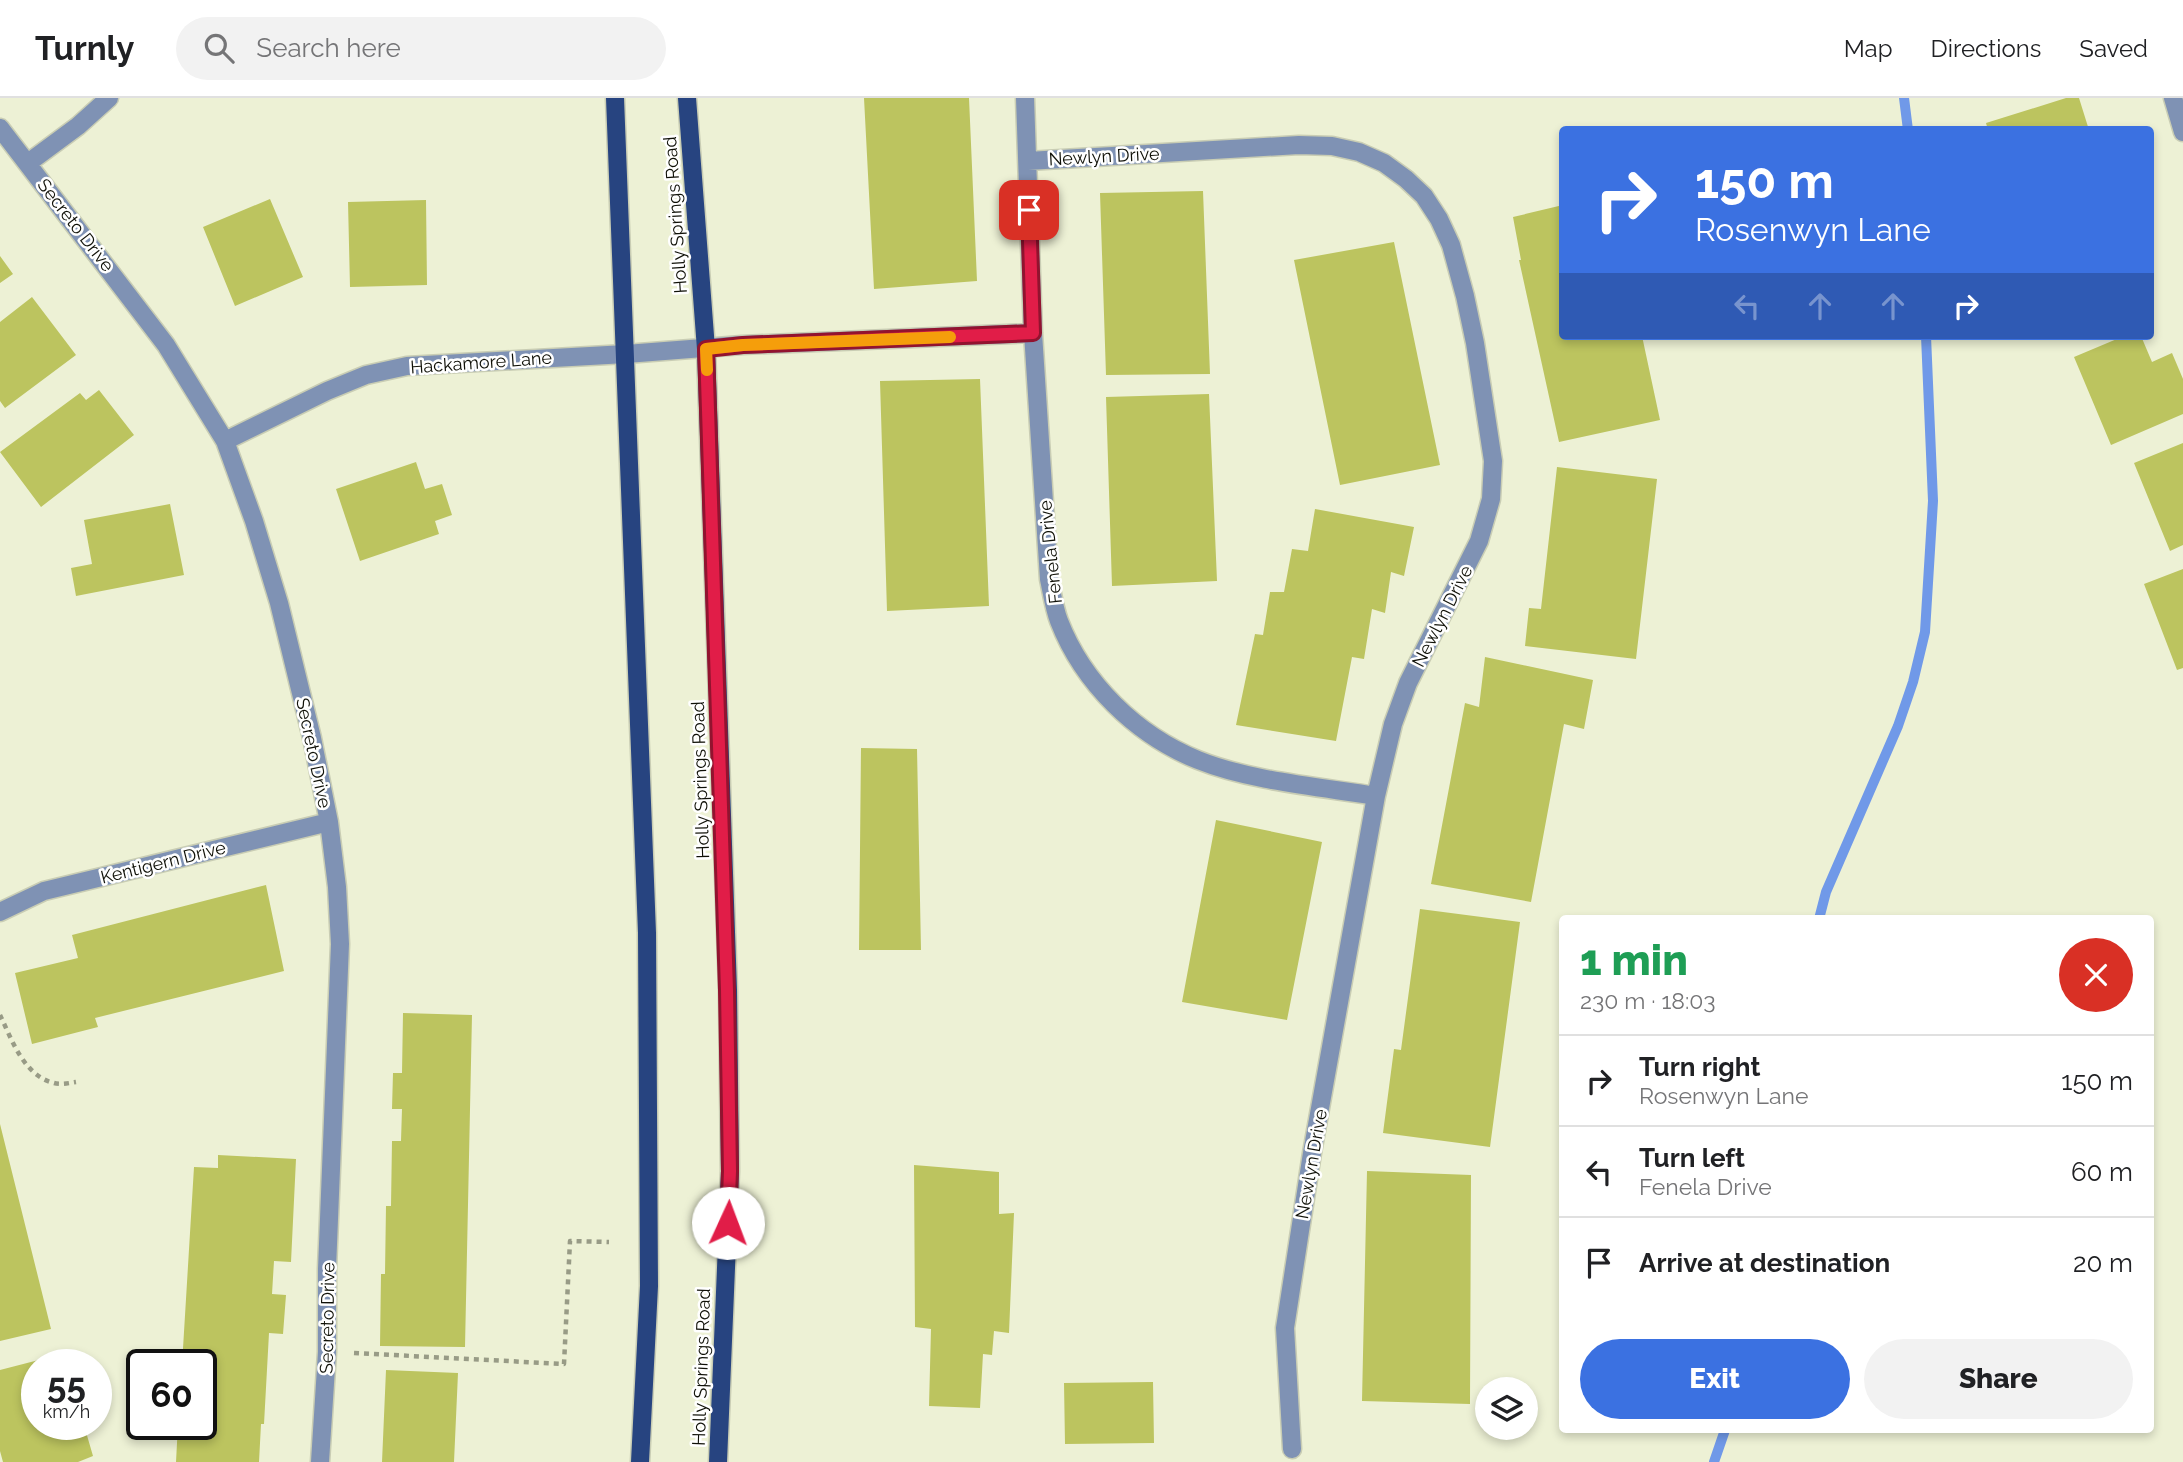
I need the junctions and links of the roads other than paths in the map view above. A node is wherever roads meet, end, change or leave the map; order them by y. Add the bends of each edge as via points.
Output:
1 (109, 98) edge
2 (615, 98) edge
3 (687, 98) edge
4 (1025, 98) edge
5 (2173, 98) edge
6 (0, 128) edge
7 (2183, 132) edge
8 (1028, 161) junction
9 (28, 163) junction
10 (1033, 333) junction
11 (706, 349) junction
12 (626, 354) junction
13 (225, 441) junction
14 (1376, 796) junction
15 (329, 822) junction
16 (0, 912) edge
17 (1292, 1449) dead end
18 (320, 1462) edge
19 (640, 1462) edge
20 (718, 1462) edge

1 - 9 street
2 - 12 main road
3 - 11 main road, Holly Springs Road
4 - 8 street, Fenela Drive
5 - 7 street
6 - 9 street, Secreto Drive
8 - 10 street, Fenela Drive
8 - 14 street, Newlyn Drive via 1332,146 1359,152 1406,178 1439,219 1451,245 1475,343 1493,460 1491,499 1479,541 1408,683
9 - 13 street, Secreto Drive via 166,345
10 - 11 street, Hackamore Lane
10 - 14 street, Fenela Drive via 1049,579 1058,619 1076,657 1100,690 1130,720 1198,760 1243,774
11 - 12 street, Hackamore Lane
11 - 20 main road, Holly Springs Road via 730,1171
12 - 13 street, Hackamore Lane via 407,366 366,375 327,391
12 - 19 main road via 648,960 649,1286
13 - 15 street, Secreto Drive via 279,603
14 - 17 street, Newlyn Drive via 1285,1328
15 - 16 street, Kentigern Drive via 44,891
15 - 18 street, Secreto Drive via 340,944

